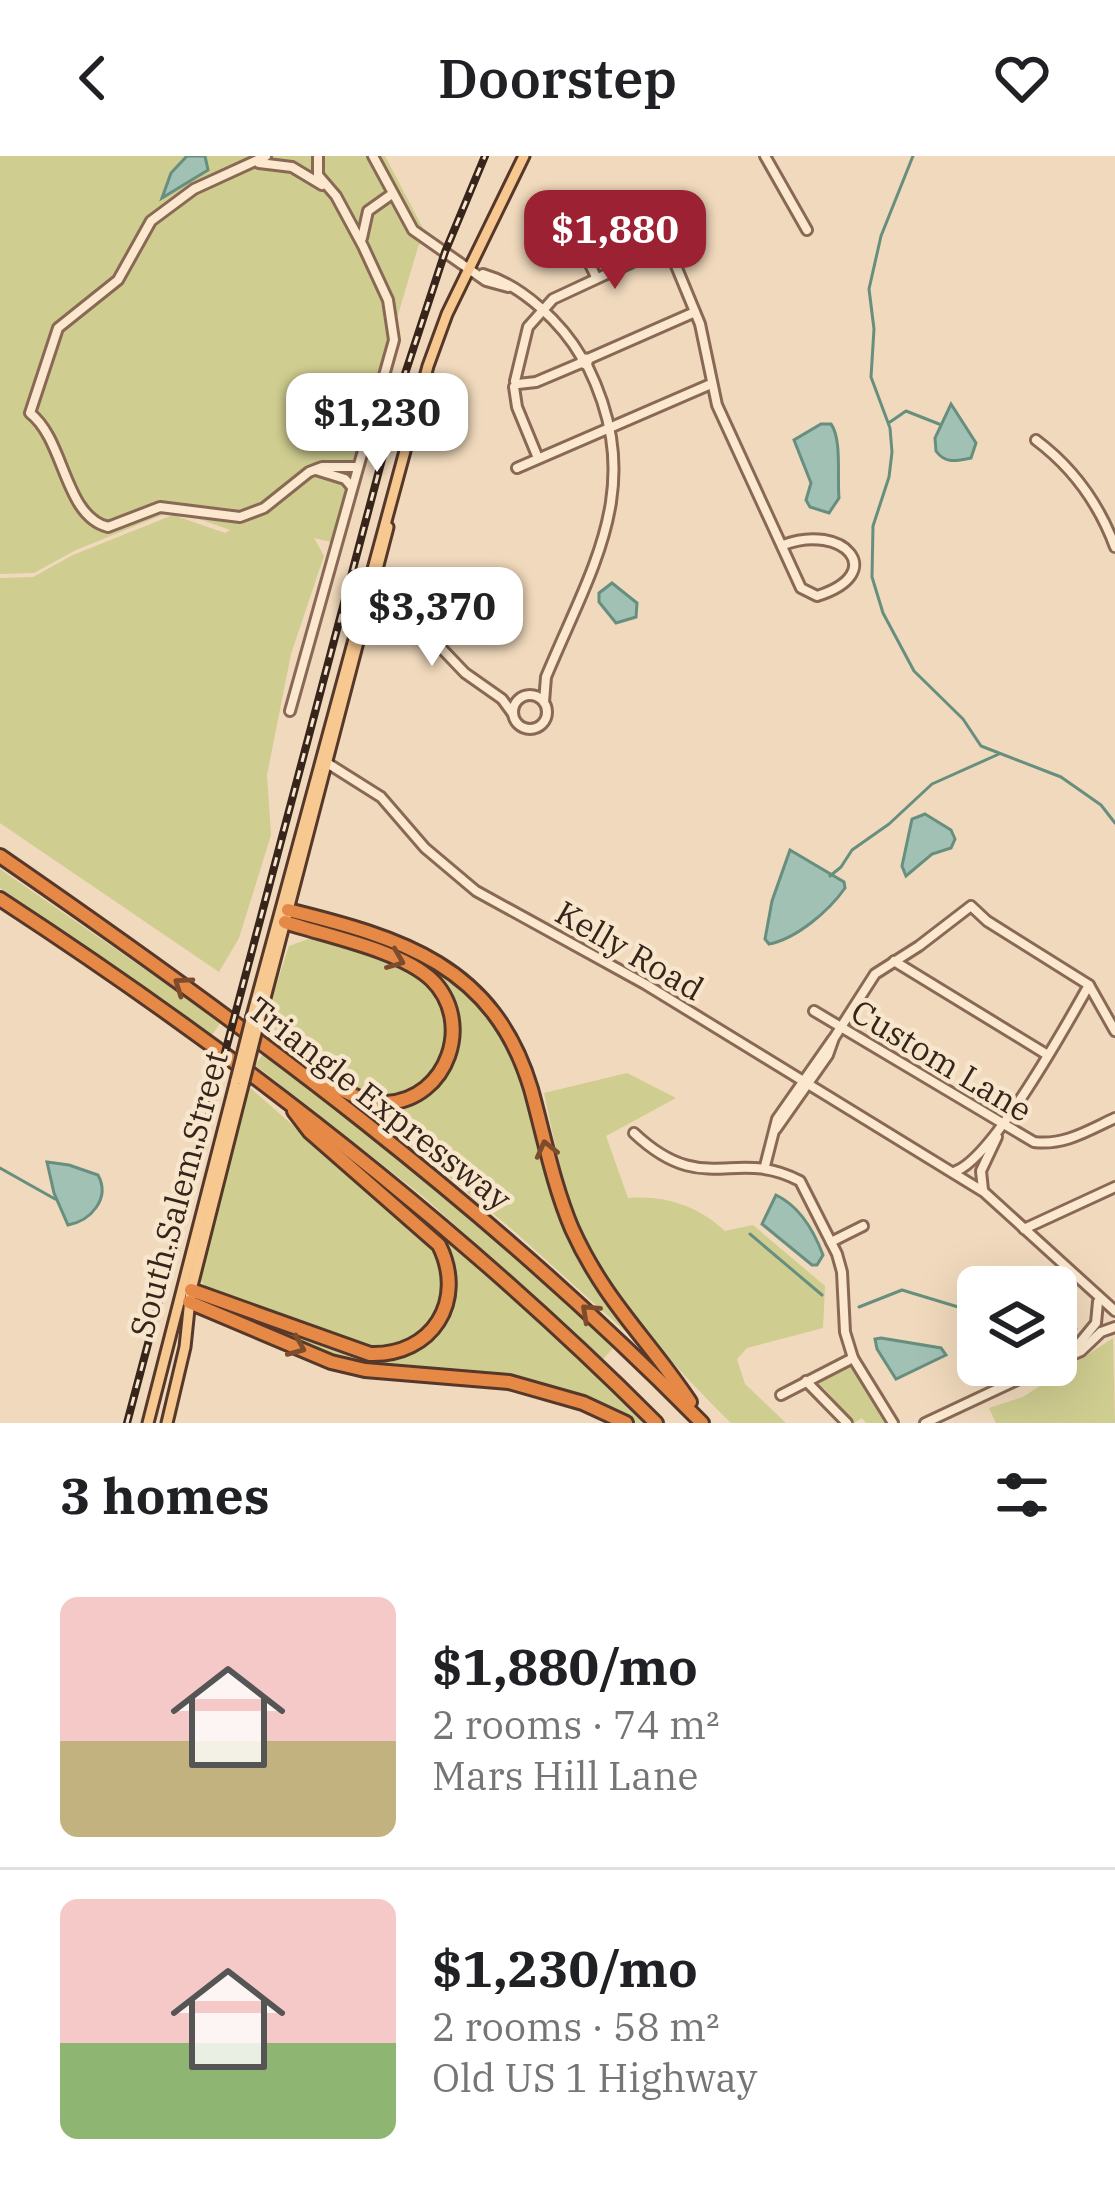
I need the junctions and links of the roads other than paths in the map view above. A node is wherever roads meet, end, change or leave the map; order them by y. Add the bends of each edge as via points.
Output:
1 (266, 156) edge
2 (318, 156) edge
3 (374, 156) edge
4 (524, 156) edge
5 (765, 156) edge
6 (251, 163) junction
7 (324, 186) junction
8 (392, 194) junction
9 (648, 198) dead end
10 (339, 201) junction
11 (368, 211) junction
12 (538, 220) dead end
13 (807, 230) dead end
14 (363, 246) junction
15 (667, 246) junction
16 (469, 266) junction
17 (596, 277) junction
18 (542, 310) junction
19 (695, 312) junction
20 (584, 361) junction
21 (516, 384) junction
22 (711, 385) junction
23 (610, 427) junction
24 (1036, 440) dead end
25 (538, 458) junction
26 (357, 467) junction
27 (517, 468) dead end
28 (316, 470) junction
29 (352, 487) junction
30 (387, 517) junction
31 (783, 545) junction
32 (1115, 547) edge
33 (374, 584) junction
34 (390, 608) junction
35 (366, 615) junction
36 (546, 677) junction
37 (494, 693) junction
38 (525, 696) junction
39 (544, 702) junction
40 (290, 711) dead end
41 (513, 714) junction
42 (324, 760) junction
43 (0, 856) edge
44 (0, 899) edge
45 (283, 915) junction
46 (892, 961) junction
47 (1089, 985) junction
48 (814, 1011) dead end
49 (841, 1028) junction
50 (1115, 1031) edge
51 (1046, 1054) junction
52 (310, 1079) junction
53 (804, 1084) junction
54 (283, 1097) junction
55 (1115, 1118) edge
56 (1004, 1126) junction
57 (634, 1133) dead end
58 (997, 1135) junction
59 (934, 1162) junction
60 (764, 1167) junction
61 (954, 1172) junction
62 (1115, 1187) edge
63 (984, 1192) junction
64 (996, 1204) junction
65 (863, 1226) dead end
66 (1024, 1229) junction
67 (831, 1242) junction
68 (1091, 1291) junction
69 (185, 1294) junction
70 (1098, 1302) junction
71 (1115, 1319) edge
72 (1077, 1347) edge
73 (1077, 1349) edge
74 (853, 1358) junction
75 (806, 1380) junction
76 (1011, 1386) edge
77 (781, 1395) dead end
78 (148, 1423) edge
79 (167, 1423) edge
80 (626, 1423) edge
81 (656, 1423) edge
82 (703, 1423) edge
83 (847, 1423) edge
84 (893, 1423) edge
85 (925, 1423) edge

1 - 6 street
2 - 7 street
3 - 8 street
4 - 16 main road
5 - 13 street
6 - 7 street via 292,167
6 - 28 street via 194,189 151,221 118,280 58,328 30,413 84,513 108,527 160,507 240,518
7 - 10 street
8 - 11 street
8 - 16 street via 413,230
9 - 15 street
10 - 11 street
10 - 14 street
11 - 14 street
12 - 17 street via 574,238
14 - 26 street via 388,300 394,340
15 - 17 street
15 - 19 street
16 - 18 street
16 - 30 main road via 428,366
17 - 18 street
18 - 20 street
18 - 21 street via 527,327
19 - 20 street
19 - 22 street
20 - 21 street
20 - 23 street
21 - 25 street
22 - 23 street
22 - 31 street
23 - 25 street
23 - 36 street via 616,478 607,530
24 - 32 street via 1081,484
25 - 27 street
26 - 28 street
26 - 29 street
28 - 29 street
29 - 40 street
30 - 33 main road
30 - 42 main road
31 - 31 street via 806,593 823,595 853,577 849,553 832,540
33 - 34 street
33 - 35 main road
34 - 35 street
34 - 37 street
35 - 42 main road
36 - 38 street
36 - 39 street
37 - 38 street
37 - 41 street
38 - 39 street
38 - 41 street
39 - 41 street via 546,718 533,728
42 - 45 main road, South Salem Street
42 - 53 street, Kelly Road via 372,790 476,891
52 -> 43 highway, Triangle Expressway
44 - 54 highway, Triangle Expressway
45 -> 52 highway via 417,969 440,989 453,1020 446,1065 413,1096 372,1101
45 - 69 main road, South Salem Street, bridge
82 -> 45 highway via 586,1258 553,1177 523,1066 483,1000 406,944
46 - 47 street via 971,906
46 - 49 street
46 - 51 street
47 - 50 street
47 - 51 street
48 - 49 street, Custom Lane
49 - 53 street
49 - 56 street, Custom Lane
51 - 56 street
82 -> 52 highway, Triangle Expressway via 531,1258
53 - 59 street, Kelly Road
53 - 60 street via 777,1119
54 - 69 highway via 310,1132 439,1246 449,1270 444,1315 413,1347 370,1354
54 - 81 highway, Triangle Expressway via 487,1263
55 - 56 street, Custom Lane via 1050,1144
56 - 58 street
57 - 60 street via 656,1154 698,1171
58 - 61 street
58 - 63 street via 981,1171
59 - 61 street, Kelly Road
59 - 64 street, Kelly Road
60 - 67 street via 800,1181
61 - 63 street, Kelly Road
62 - 66 street
63 - 64 street, Kelly Road
64 - 66 street, Kelly Road
65 - 67 street
66 - 68 street, Kelly Road
67 - 74 street
68 - 70 street, Kelly Road
68 - 71 street, Kelly Road
69 - 78 main road, South Salem Street
69 - 79 main road, South Salem Street via 184,1347
69 -> 80 highway via 331,1362 509,1382
70 - 71 street, Kelly Road
70 - 72 street via 1096,1323
71 - 73 street
74 - 75 street
74 - 84 street
75 - 77 street
75 - 83 street
76 - 85 street

